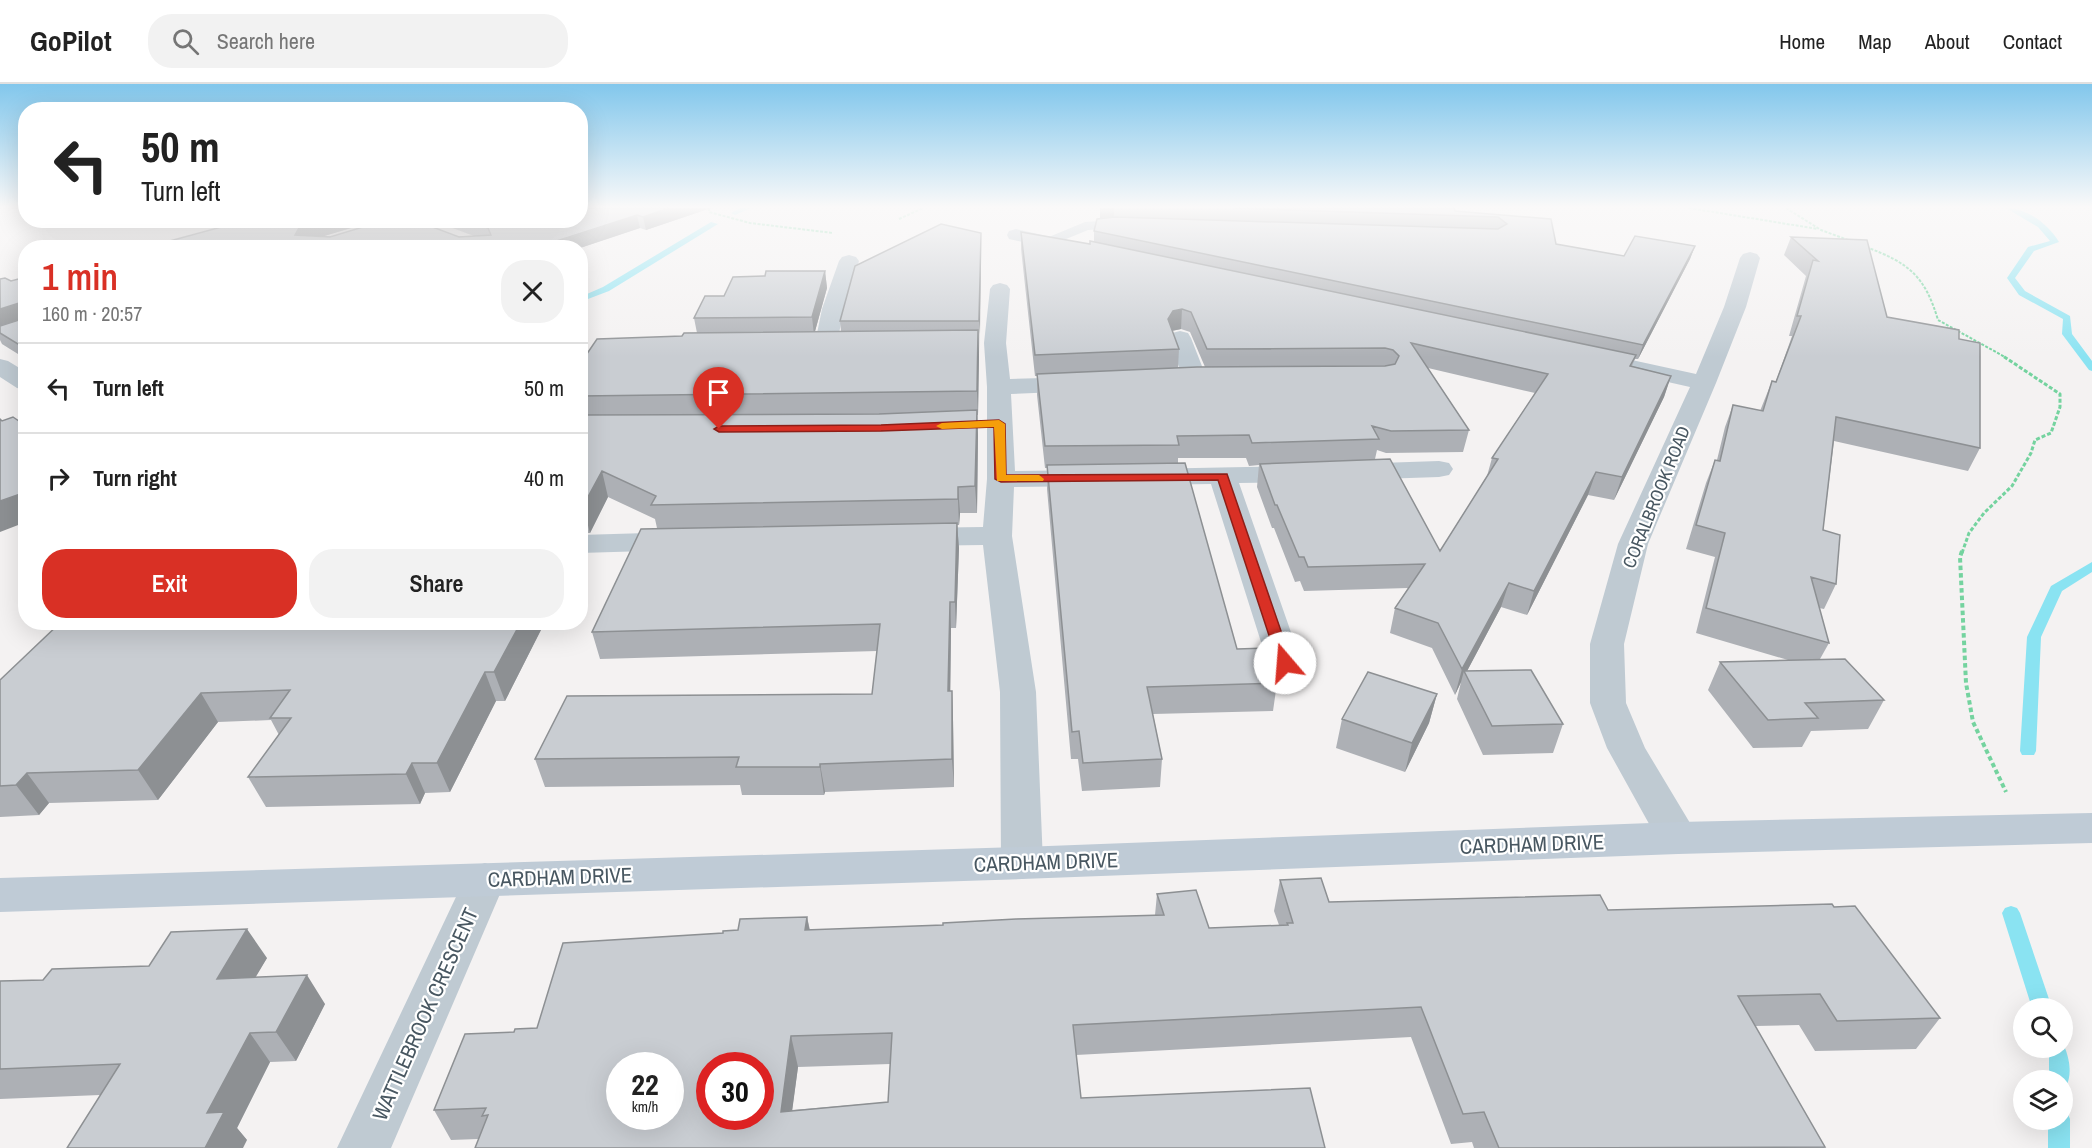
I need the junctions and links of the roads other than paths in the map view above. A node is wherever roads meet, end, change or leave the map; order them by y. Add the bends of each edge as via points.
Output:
1 (1750, 258) dead end
2 (849, 261) dead end
3 (1000, 289) dead end
4 (1180, 338) dead end
5 (849, 343) edge
6 (1598, 360) edge
7 (0, 366) edge
8 (18, 378) edge
9 (1195, 380) edge
10 (1704, 382) junction
11 (1103, 383) edge
12 (999, 387) junction
13 (1438, 469) dead end
14 (1223, 477) junction
15 (1001, 479) junction
16 (998, 536) junction
17 (881, 538) edge
18 (707, 540) edge
19 (588, 543) edge
20 (1285, 663) dead end
21 (2092, 828) edge
22 (1678, 838) junction
23 (1022, 863) junction
24 (485, 880) junction
25 (0, 895) edge
26 (364, 1148) edge

1 - 10 street, CORALBROOK ROAD
2 - 5 street via 833,309 814,344
3 - 12 street via 984,343
4 - 9 street
6 - 10 street
7 - 8 street
10 - 22 street, CORALBROOK ROAD via 1633,544 1607,644 1608,703 1626,748
11 - 12 street
12 - 15 street via 988,424
13 - 14 street
14 - 15 street
14 - 20 street
15 - 16 street
16 - 17 street
16 - 23 street via 1018,692
18 - 19 street
21 - 22 street, CARDHAM DRIVE
22 - 23 street, CARDHAM DRIVE
23 - 24 street, CARDHAM DRIVE
24 - 25 street, CARDHAM DRIVE
24 - 26 street, WATTLEBROOK CRESCENT

